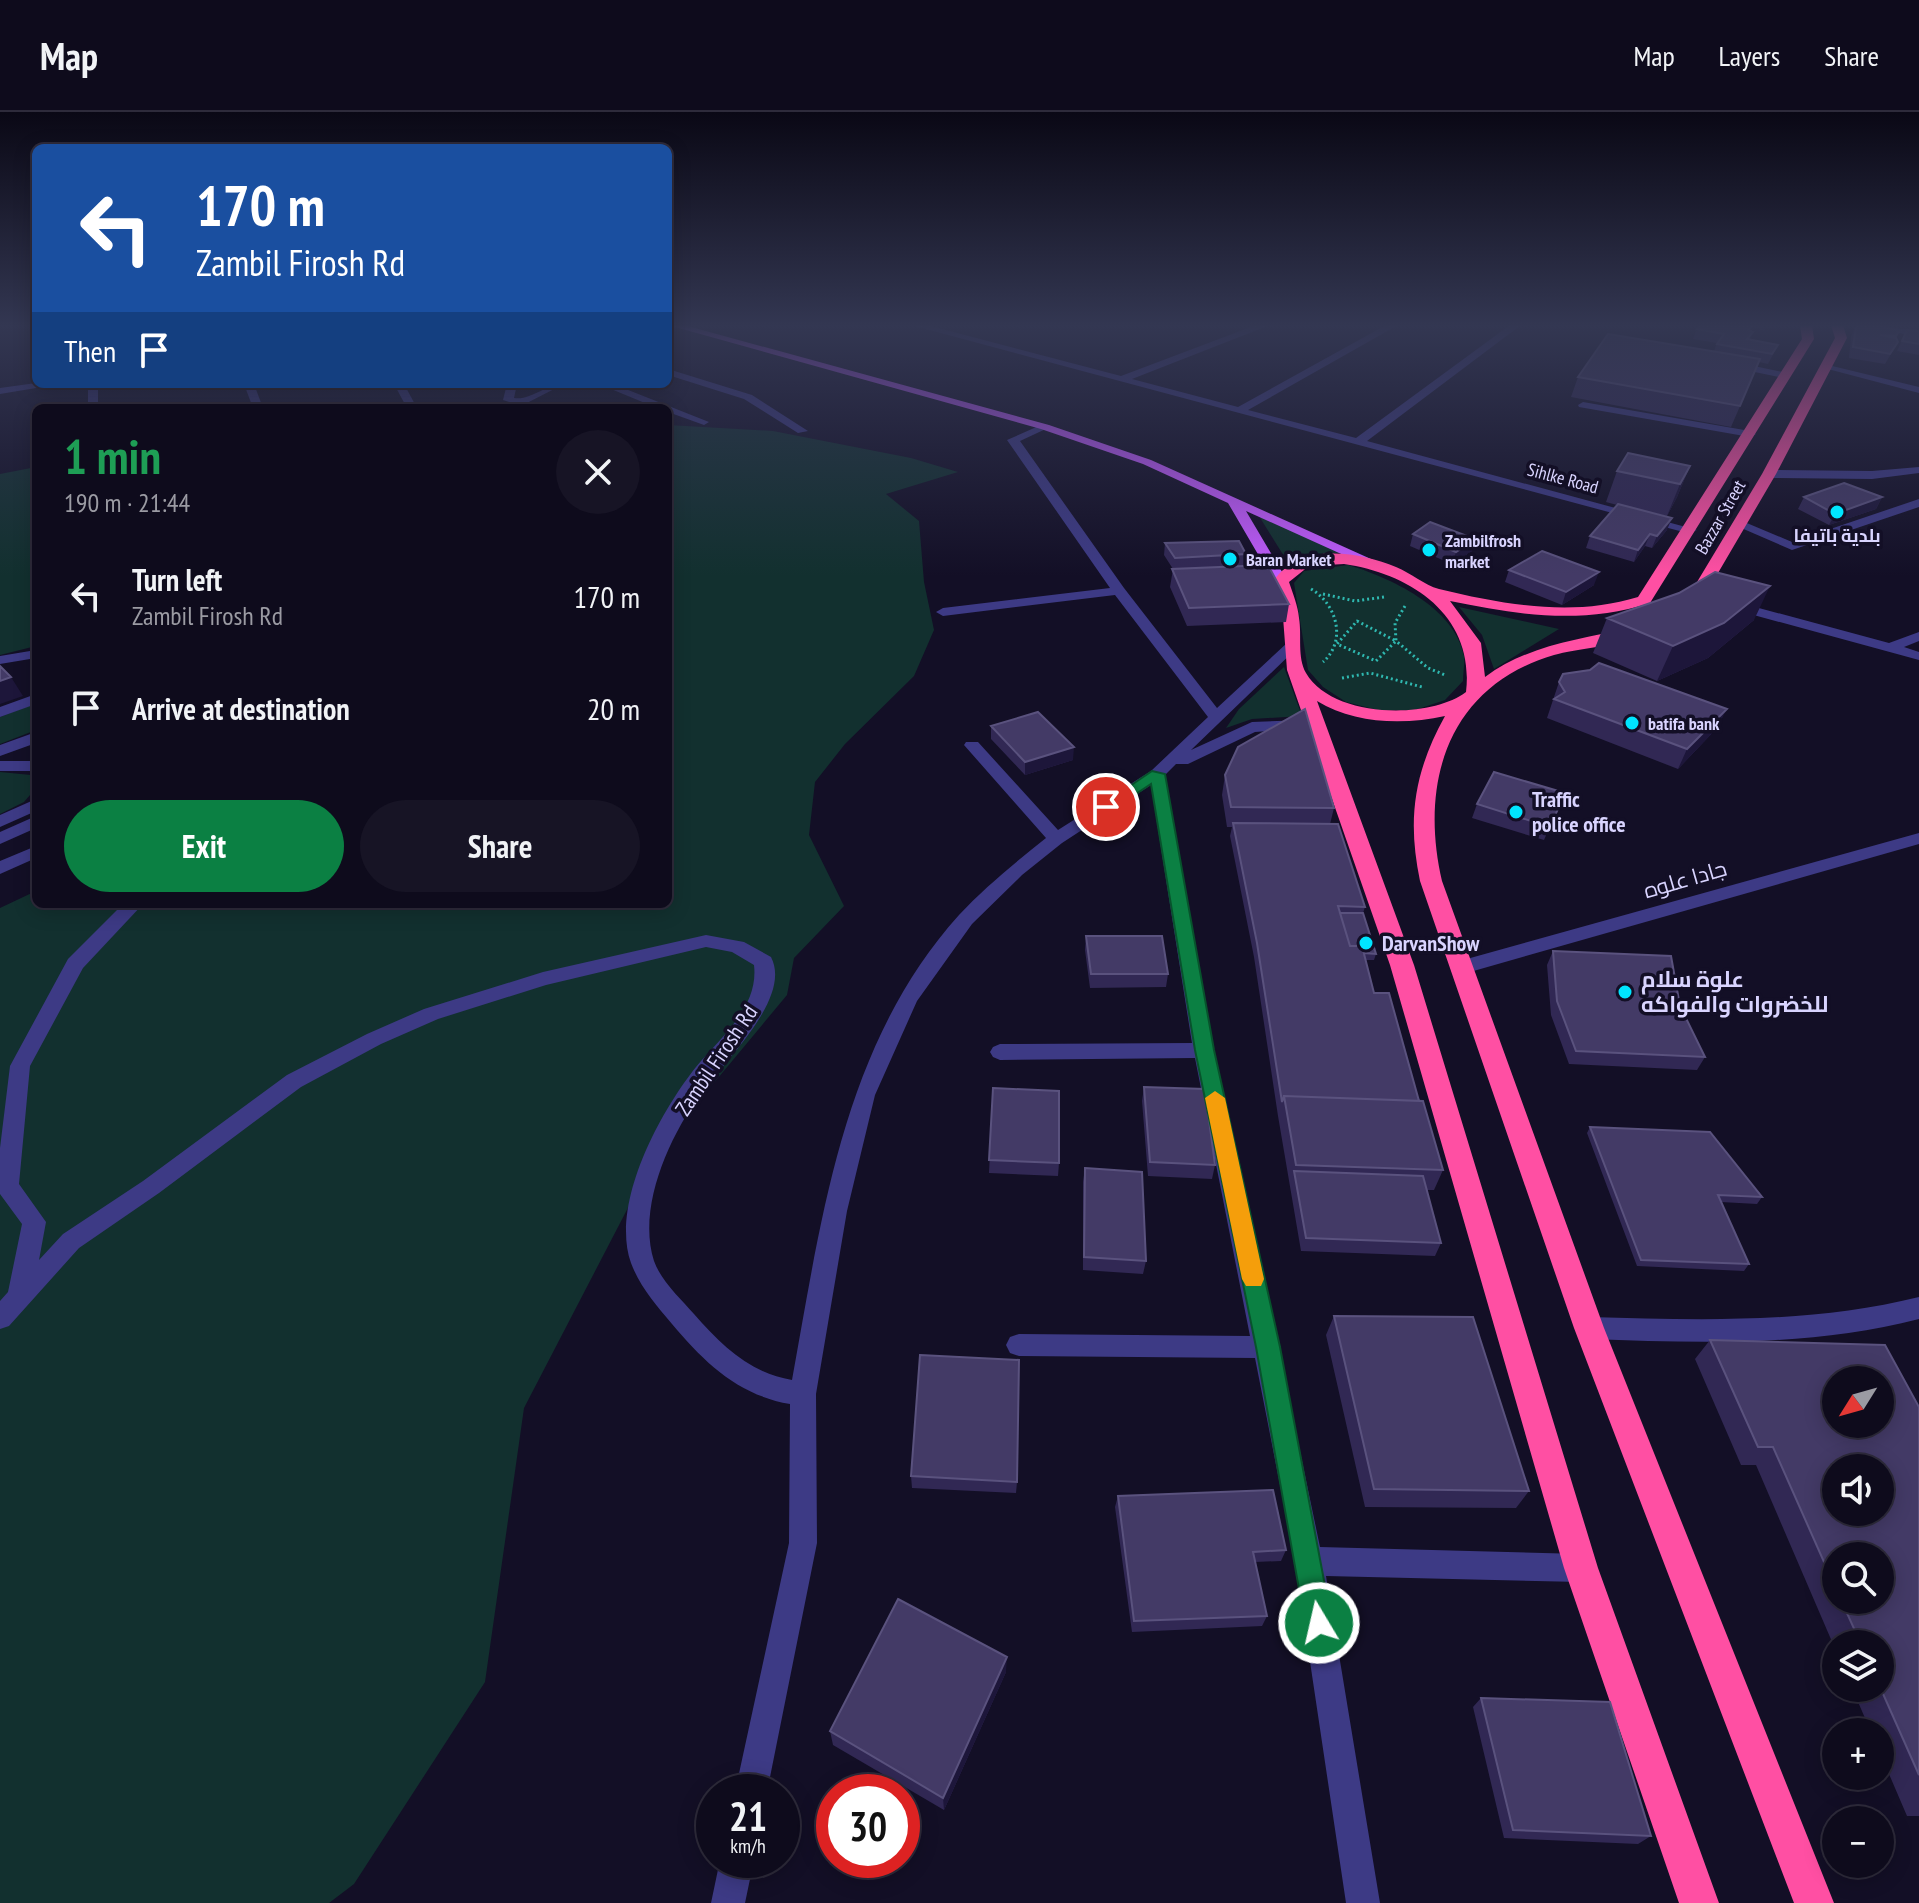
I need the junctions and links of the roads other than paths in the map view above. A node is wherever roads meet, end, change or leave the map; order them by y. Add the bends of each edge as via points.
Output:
1 (766, 409) edge
2 (978, 409) edge
3 (1235, 409) edge
4 (1403, 409) edge
5 (1604, 409) edge
6 (1772, 409) edge
7 (1788, 409) edge
8 (672, 410) edge
9 (1240, 410) joint
10 (704, 422) dead end
11 (1045, 427) junction
12 (802, 431) dead end
13 (1750, 434) junction
14 (1358, 442) junction
15 (1919, 470) edge
16 (1769, 474) junction
17 (1231, 498) junction
18 (1919, 503) edge
19 (1738, 524) junction
20 (1691, 530) junction
21 (1375, 564) junction
22 (1281, 582) junction
23 (1119, 591) junction
24 (1426, 592) junction
25 (1699, 595) junction
26 (943, 612) dead end
27 (1677, 614) edge
28 (1644, 629) edge
29 (1919, 636) edge
30 (1292, 646) junction
31 (1892, 647) junction
32 (32, 655) edge
33 (1919, 656) edge
34 (0, 660) edge
35 (1309, 671) junction
36 (1463, 691) junction
37 (32, 700) edge
38 (0, 712) edge
39 (1217, 718) junction
40 (1318, 727) junction
41 (32, 739) edge
42 (972, 745) dead end
43 (0, 751) edge
44 (0, 766) edge
45 (32, 766) edge
46 (1157, 774) junction
47 (18, 822) edge
48 (1919, 838) edge
49 (0, 839) edge
50 (1056, 839) junction
51 (32, 853) edge
52 (0, 868) edge
53 (130, 908) edge
54 (1463, 967) junction
55 (1204, 1050) junction
56 (1000, 1052) dead end
57 (20, 1293) junction
58 (1919, 1308) edge
59 (0, 1318) edge
60 (1589, 1328) junction
61 (1019, 1345) dead end
62 (1268, 1347) junction
63 (803, 1394) junction
64 (1309, 1561) junction
65 (1581, 1568) junction
66 (755, 1774) edge
67 (733, 1878) edge
68 (728, 1903) edge
69 (1363, 1903) edge
70 (1699, 1903) edge
71 (1814, 1903) edge

1 - 12 street
2 - 11 main road
3 - 9 street, Sihlke Road
4 - 14 street
5 - 13 street
6 - 13 highway, Bazzar Street
7 - 16 highway, Bazzar Street
8 - 10 street
9 - 14 street, Sihlke Road
11 - 17 main road
11 - 23 street via 1013,440
13 - 20 highway, Bazzar Street
14 - 20 street, Sihlke Road
15 - 16 street
16 - 19 highway, Bazzar Street
17 - 21 main road
17 - 22 main road
18 - 19 street via 1792,546
19 - 25 highway, Bazzar Street
20 - 24 highway, Bazzar Street via 1644,600 1619,610 1545,614
21 - 22 highway via 1313,560 1286,572
21 - 24 highway
22 - 30 highway
23 - 26 street
23 - 39 street
24 - 36 highway via 1455,617 1473,645 1477,659
25 - 27 highway, Bazzar Street
25 - 31 street
28 - 36 highway via 1527,658
29 - 31 street
30 - 35 highway
30 - 39 street
31 - 33 street
32 - 34 street
35 - 36 highway via 1313,691 1335,703 1391,716 1419,716
35 - 40 highway
36 - 54 highway via 1426,772 1420,805 1421,841 1431,881
37 - 38 street
39 - 46 street
40 - 46 street via 1252,727
40 - 65 highway via 1402,965
41 - 43 street
42 - 50 street
44 - 45 street
46 - 50 street
46 - 55 street
47 - 49 street
48 - 54 street, جادا علوه
50 - 63 street via 965,920 908,999 864,1095 835,1211
51 - 52 street
53 - 57 street via 75,964 20,1066 7,1186 34,1222
54 - 60 highway
55 - 56 street
55 - 62 street
57 - 59 street, Zambil Firosh Rd
57 - 63 street, Zambil Firosh Rd via 71,1241 294,1081 374,1039 431,1014 543,979 706,941 737,947 764,962 765,984 739,1031 698,1079 658,1150 638,1213 638,1243 656,1286 740,1377 770,1390
58 - 60 street via 1872,1322 1813,1330
60 - 71 highway
61 - 62 street
62 - 64 street
63 - 66 street via 803,1543
64 - 65 street
64 - 69 street
65 - 70 highway
67 - 68 street

